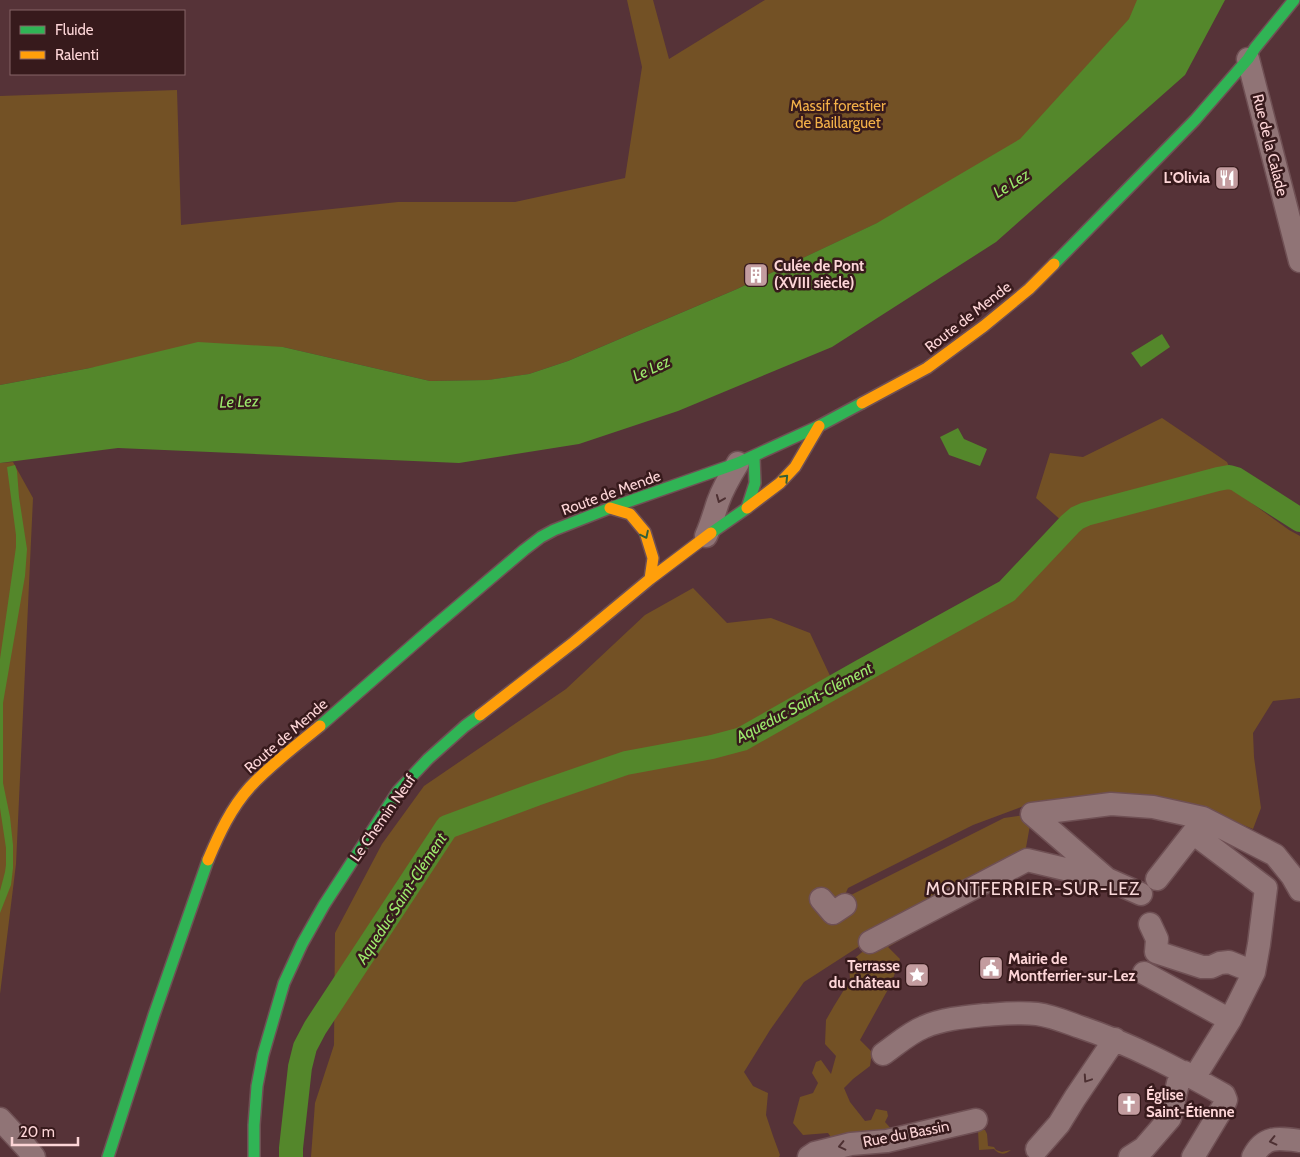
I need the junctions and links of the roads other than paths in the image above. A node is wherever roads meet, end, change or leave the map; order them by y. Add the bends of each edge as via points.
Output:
1 (1294, 0) edge
2 (1248, 59) junction
3 (1300, 261) edge
4 (818, 426) junction
5 (746, 460) junction
6 (610, 508) junction
7 (746, 508) junction
8 (706, 536) junction
9 (650, 579) junction
10 (1198, 826) junction
11 (1107, 879) junction
12 (1300, 890) edge
13 (821, 899) dead end
14 (845, 905) dead end
15 (1150, 924) dead end
16 (870, 942) dead end
17 (1254, 972) junction
18 (1144, 973) dead end
19 (1230, 1020) junction
20 (1115, 1039) junction
21 (883, 1054) dead end
22 (1189, 1075) junction
23 (0, 1119) edge
24 (976, 1120) dead end
25 (1300, 1141) edge
26 (1037, 1150) dead end
27 (34, 1157) edge
28 (108, 1157) edge
29 (254, 1157) edge
30 (809, 1157) edge
31 (1130, 1157) edge
32 (1193, 1157) edge
33 (1253, 1157) edge

1 - 2 street, Route de Mende
2 - 3 street, Rue de la Calade
2 - 4 street, Route de Mende via 1195,120 1029,289 927,368
4 - 5 street, Route de Mende
7 -> 4 street, Le Chemin Neuf via 780,483 795,467
5 - 6 street, Route de Mende
5 - 7 street via 755,483
5 -> 8 street via 727,481
6 -> 9 street via 630,514 645,532 653,558
6 - 28 street, Route de Mende via 554,530 524,550 267,771 241,798 218,836 206,865
7 - 8 street, Le Chemin Neuf
8 - 9 street, Le Chemin Neuf
9 - 29 street, Le Chemin Neuf via 472,720 398,791 324,905 284,983 263,1055 254,1125
10 - 11 street via 1149,887
10 - 11 street via 1153,807 1111,804 1032,814
10 - 12 street via 1257,844 1275,855
10 - 17 street via 1266,888
11 - 16 street via 1026,860
13 - 14 street via 833,913
15 - 17 street via 1157,939 1156,952 1202,966 1229,962
17 - 19 street
18 - 19 street
19 - 22 street
20 - 21 street via 1037,1014 968,1016 922,1027
20 - 22 street
20 -> 26 street via 1060,1124
22 - 31 street via 1178,1083 1170,1118 1144,1148
22 - 32 street via 1224,1095 1226,1100
23 - 27 street
24 -> 30 street, Rue du Bassin via 887,1141 851,1144
25 -> 33 street via 1283,1138 1267,1141

